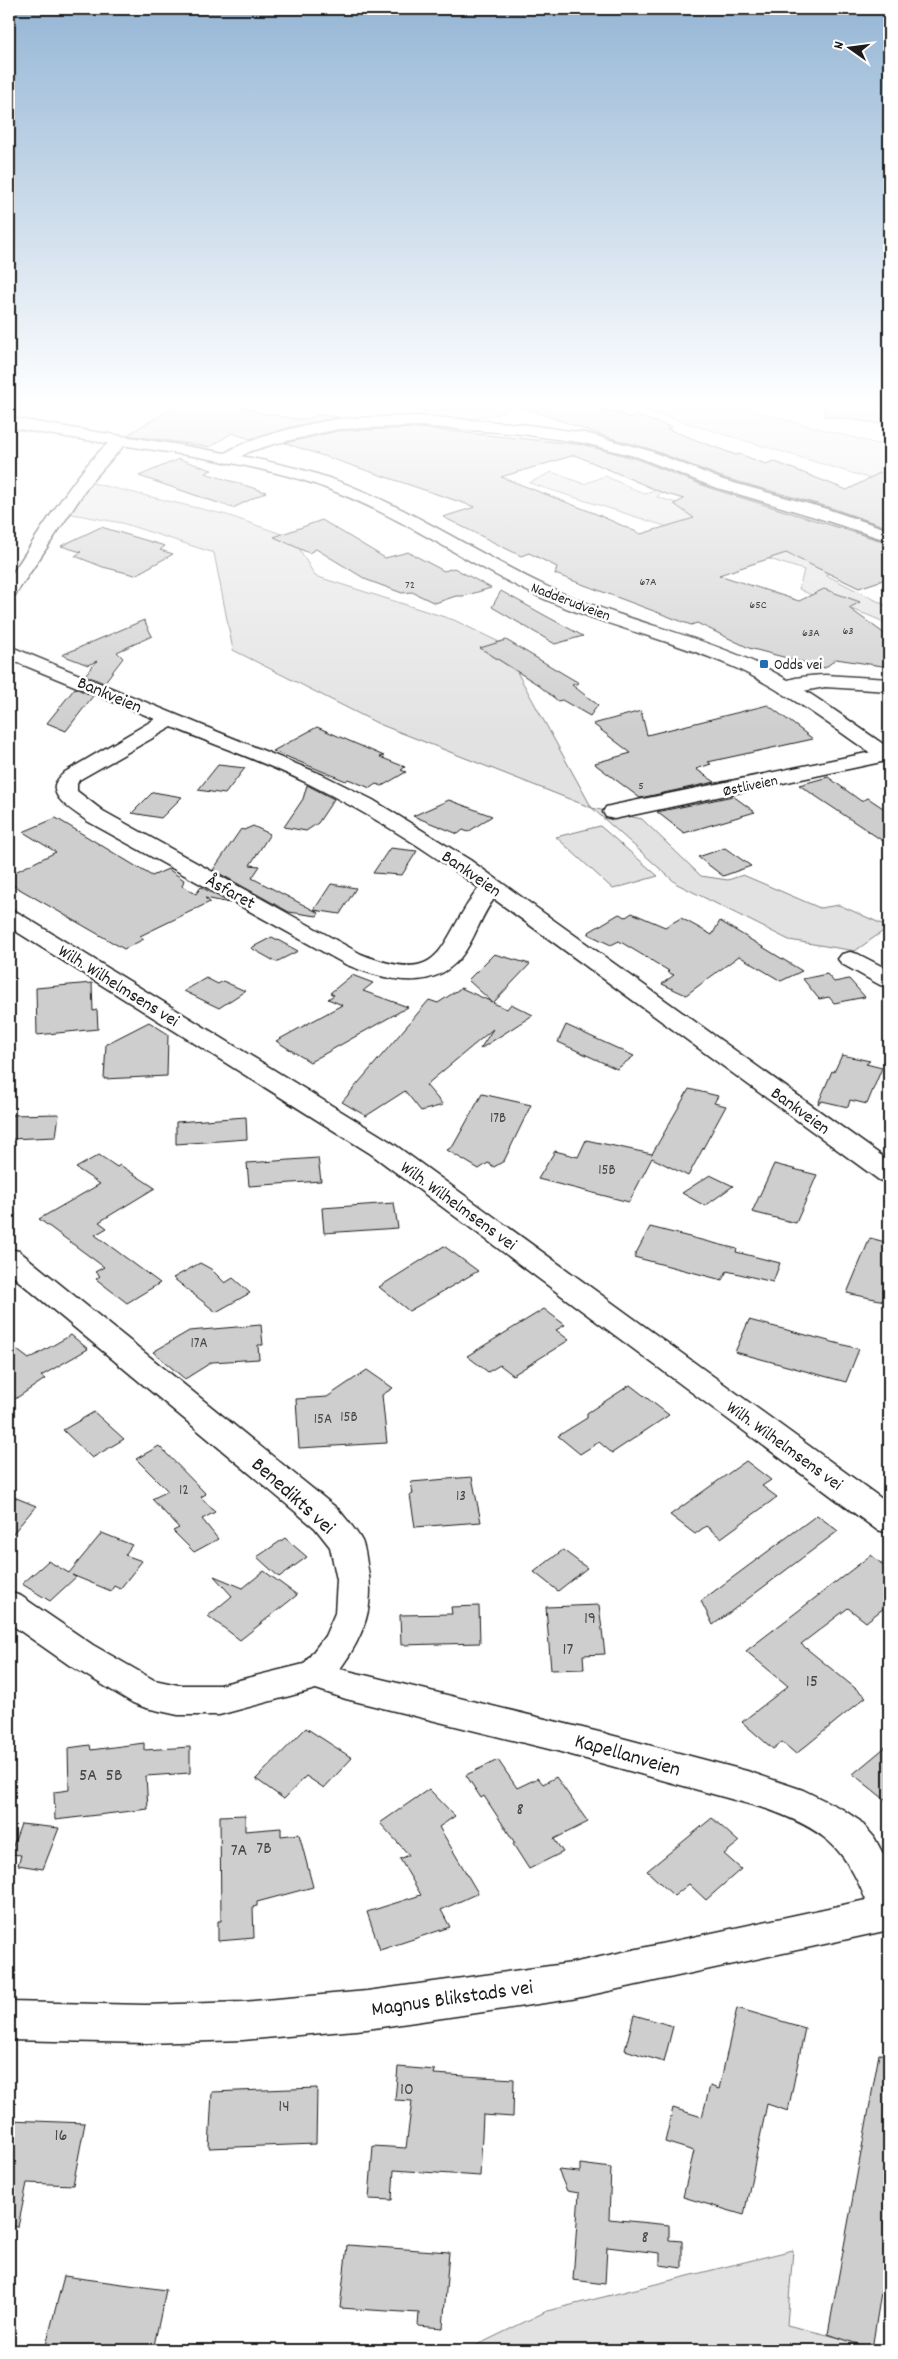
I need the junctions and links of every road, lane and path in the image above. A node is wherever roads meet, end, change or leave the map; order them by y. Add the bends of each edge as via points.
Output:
1 (59, 513) edge
2 (401, 513) edge
3 (824, 513) edge
4 (889, 536) edge
5 (9, 591) edge
6 (9, 652) edge
7 (889, 685) edge
8 (787, 688) junction
9 (170, 719) junction
10 (888, 756) edge
11 (614, 812) dead end
12 (491, 887) junction
13 (9, 917) edge
14 (850, 959) dead end
15 (889, 980) edge
16 (889, 1174) edge
17 (9, 1258) edge
18 (889, 1521) edge
19 (9, 1605) edge
20 (316, 1676) junction
21 (889, 1909) edge
22 (889, 1913) edge
23 (9, 2021) edge

1 - 5 street
2 - 8 street, Nadderudveien via 543,592 709,651
3 - 4 street
6 - 9 street, Bankveien
7 - 8 street via 824,681
8 - 10 street, Nadderudveien
9 - 12 street, Bankveien via 316,779 462,865
9 - 12 street, Åsfaret via 72,776 66,784 66,792 95,816 353,959 391,973 412,974 441,964 452,954 474,910
10 - 11 street, Østliveien
12 - 16 street, Bankveien
13 - 18 street, Wilh. Wilhelmsens vei via 381,1148
14 - 15 street
17 - 20 street, Benedikts vei via 327,1519 346,1543 354,1580 352,1613 339,1643
19 - 20 street via 81,1656 146,1693 178,1700 219,1700
20 - 21 street, Kapellanveien via 569,1738 780,1797 824,1816 849,1835 862,1851
22 - 23 street, Magnus Blikstads vei via 572,1981 367,2010 233,2022

